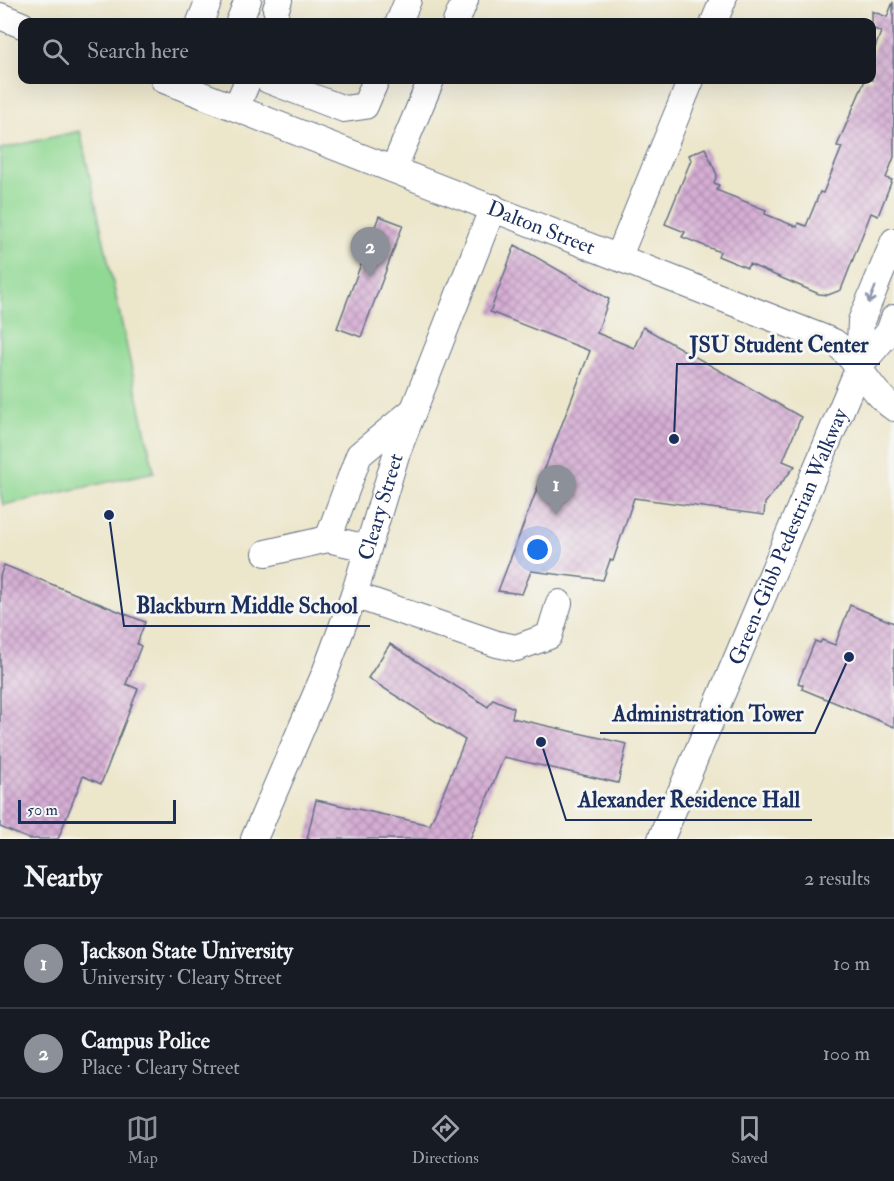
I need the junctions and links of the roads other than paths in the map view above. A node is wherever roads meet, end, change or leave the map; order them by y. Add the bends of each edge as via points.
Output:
1 (209, 0) edge
2 (248, 0) edge
3 (408, 0) edge
4 (465, 0) edge
5 (723, 0) edge
6 (0, 16) edge
7 (202, 18) edge
8 (241, 18) edge
9 (401, 18) edge
10 (458, 18) edge
11 (716, 18) edge
12 (18, 23) edge
13 (177, 84) edge
14 (246, 84) edge
15 (278, 84) edge
16 (374, 84) edge
17 (429, 84) edge
18 (689, 84) edge
19 (236, 108) junction
20 (344, 109) junction
21 (330, 144) junction
22 (394, 168) junction
23 (493, 207) junction
24 (894, 241) edge
25 (619, 256) junction
26 (894, 318) edge
27 (859, 367) junction
28 (894, 408) edge
29 (414, 410) junction
30 (328, 539) junction
31 (367, 548) junction
32 (266, 553) dead end
33 (354, 595) junction
34 (559, 603) dead end
35 (254, 839) edge
36 (661, 839) edge

1 - 7 street
2 - 8 street
3 - 9 street
4 - 10 street
5 - 11 street
6 - 12 street
13 - 19 street, Dalton Street
14 - 19 street
15 - 20 street
16 - 20 street via 365,106
17 - 22 street
18 - 25 street
19 - 21 street, Dalton Street
20 - 21 street
21 - 22 street, Dalton Street
22 - 23 street, Dalton Street
23 - 25 street, Dalton Street
23 - 29 street, Cleary Street
24 -> 27 street via 861,321
25 - 27 street, Dalton Street via 834,342
26 - 27 street via 889,332
27 - 28 street, Dalton Street via 881,399
27 - 36 street, Green-Gibb Pedestrian Walkway
29 - 30 street via 359,455
29 - 31 street, Cleary Street
30 - 31 street
30 - 32 street
31 - 33 street, Cleary Street
33 - 34 street via 516,648 549,636
33 - 35 street, Cleary Street

